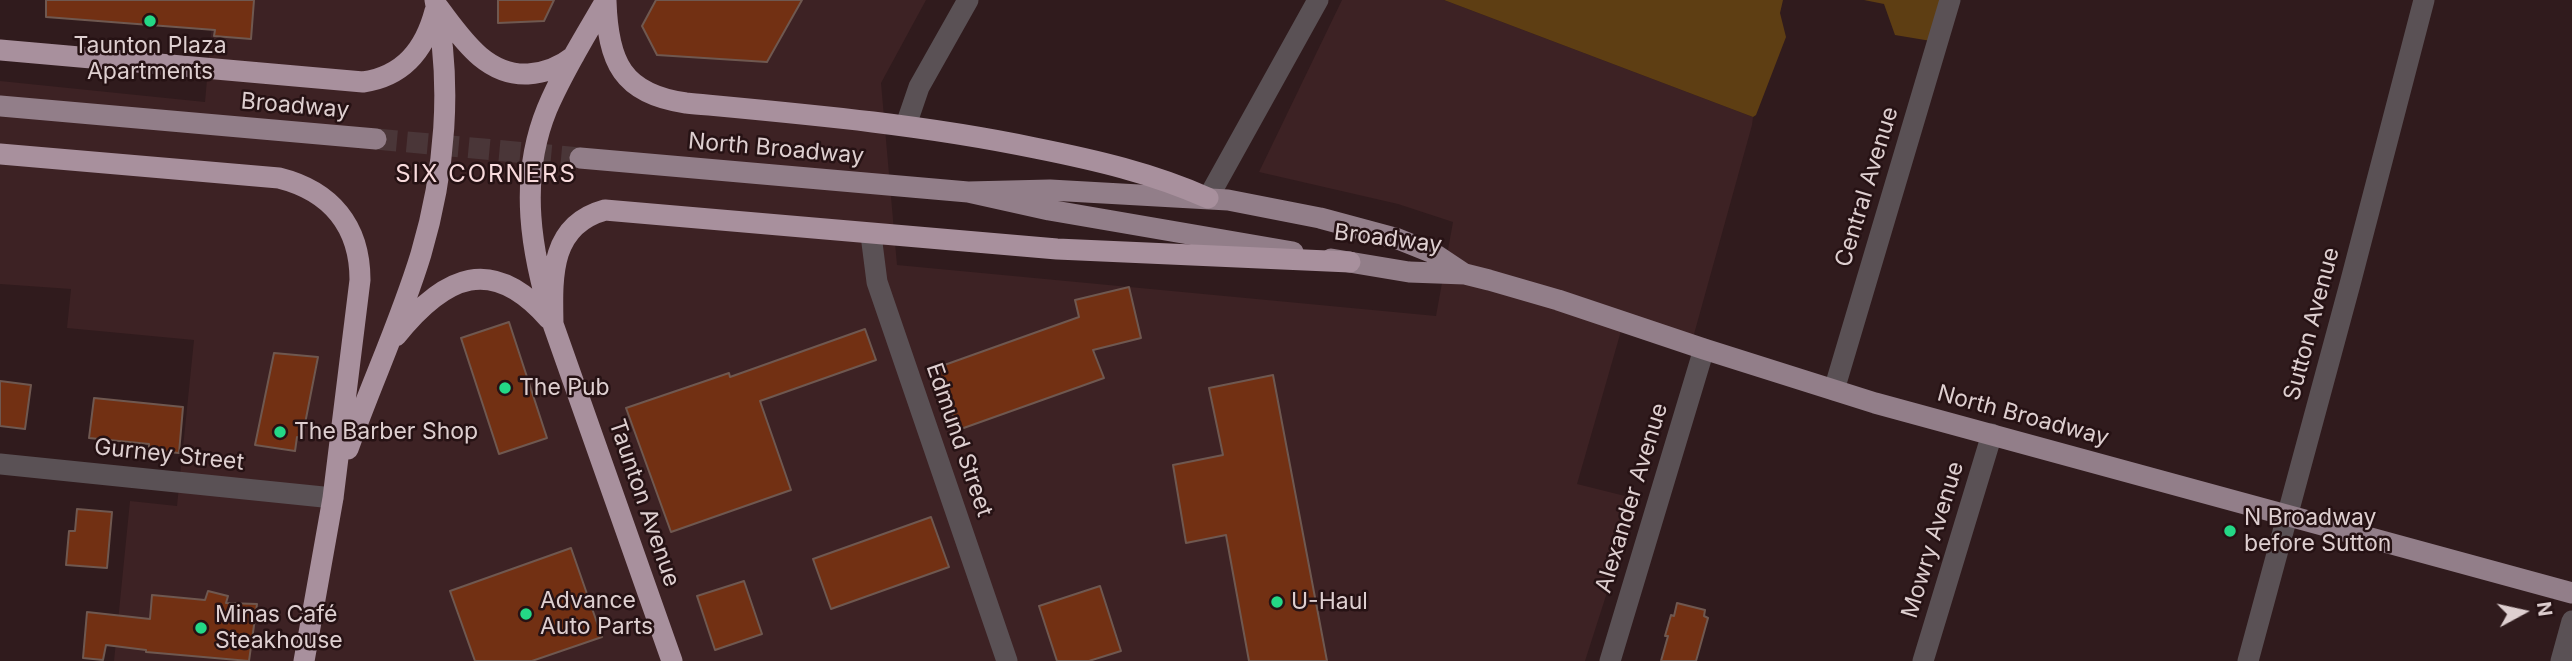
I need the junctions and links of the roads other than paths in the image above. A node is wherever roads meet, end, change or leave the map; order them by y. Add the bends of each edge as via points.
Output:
1 (606, 0) edge
2 (968, 0) edge
3 (1318, 0) edge
4 (1950, 0) edge
5 (2424, 0) edge
6 (436, 3) edge
7 (0, 50) edge
8 (574, 56) junction
9 (0, 106) edge
10 (906, 125) junction
11 (376, 139) tunnel mouth
12 (0, 153) edge
13 (580, 158) tunnel mouth
14 (968, 192) junction
15 (1208, 198) junction
16 (871, 235) junction
17 (1350, 262) junction
18 (1465, 274) junction
19 (553, 324) junction
20 (1704, 349) junction
21 (383, 355) junction
22 (1834, 390) junction
23 (1992, 434) junction
24 (0, 464) edge
25 (333, 498) junction
26 (2289, 515) junction
27 (2572, 593) edge
28 (2572, 621) edge
29 (304, 661) edge
30 (672, 661) edge
31 (1007, 661) edge
32 (1611, 661) edge
33 (1923, 661) edge
34 (2248, 661) edge
35 (2561, 661) edge

1 - 8 highway, Taunton Avenue
1 - 10 highway via 614,58 627,79 646,93 686,103
2 - 10 street via 919,87
3 - 15 street
4 - 22 street, Central Avenue
5 - 26 street, Sutton Avenue
6 - 7 highway via 414,57 387,76 363,82
6 - 8 highway via 468,45 499,69 536,73 558,67
6 - 21 highway via 444,84 439,176 421,255
8 - 19 highway, Taunton Avenue via 542,122 529,192 534,254
9 - 11 main road, Broadway
10 - 15 highway via 1108,163
12 - 25 highway via 267,177 302,185 333,206 355,239 360,265
13 - 14 main road, North Broadway
14 - 15 main road, Broadway via 1050,190
14 - 17 main road, Broadway
15 - 18 main road, Broadway via 1271,207 1377,232 1433,253
16 - 17 highway via 1078,251
16 - 19 highway via 619,209 593,213 573,227 559,250
16 - 31 street, Edmund Street via 877,282
17 - 18 main road, Broadway via 1409,272
18 - 20 main road, North Broadway via 1547,296
19 - 21 highway via 511,285 488,279 463,281 422,307
19 - 30 highway, Taunton Avenue
20 - 22 main road, North Broadway
20 - 32 street, Alexander Avenue
21 - 25 highway
22 - 23 main road, North Broadway
23 - 26 main road, North Broadway
23 - 33 street, Mowry Avenue
24 - 25 street, Gurney Street
25 - 29 highway
26 - 27 main road, North Broadway
26 - 34 street, Sutton Avenue
28 - 35 street

